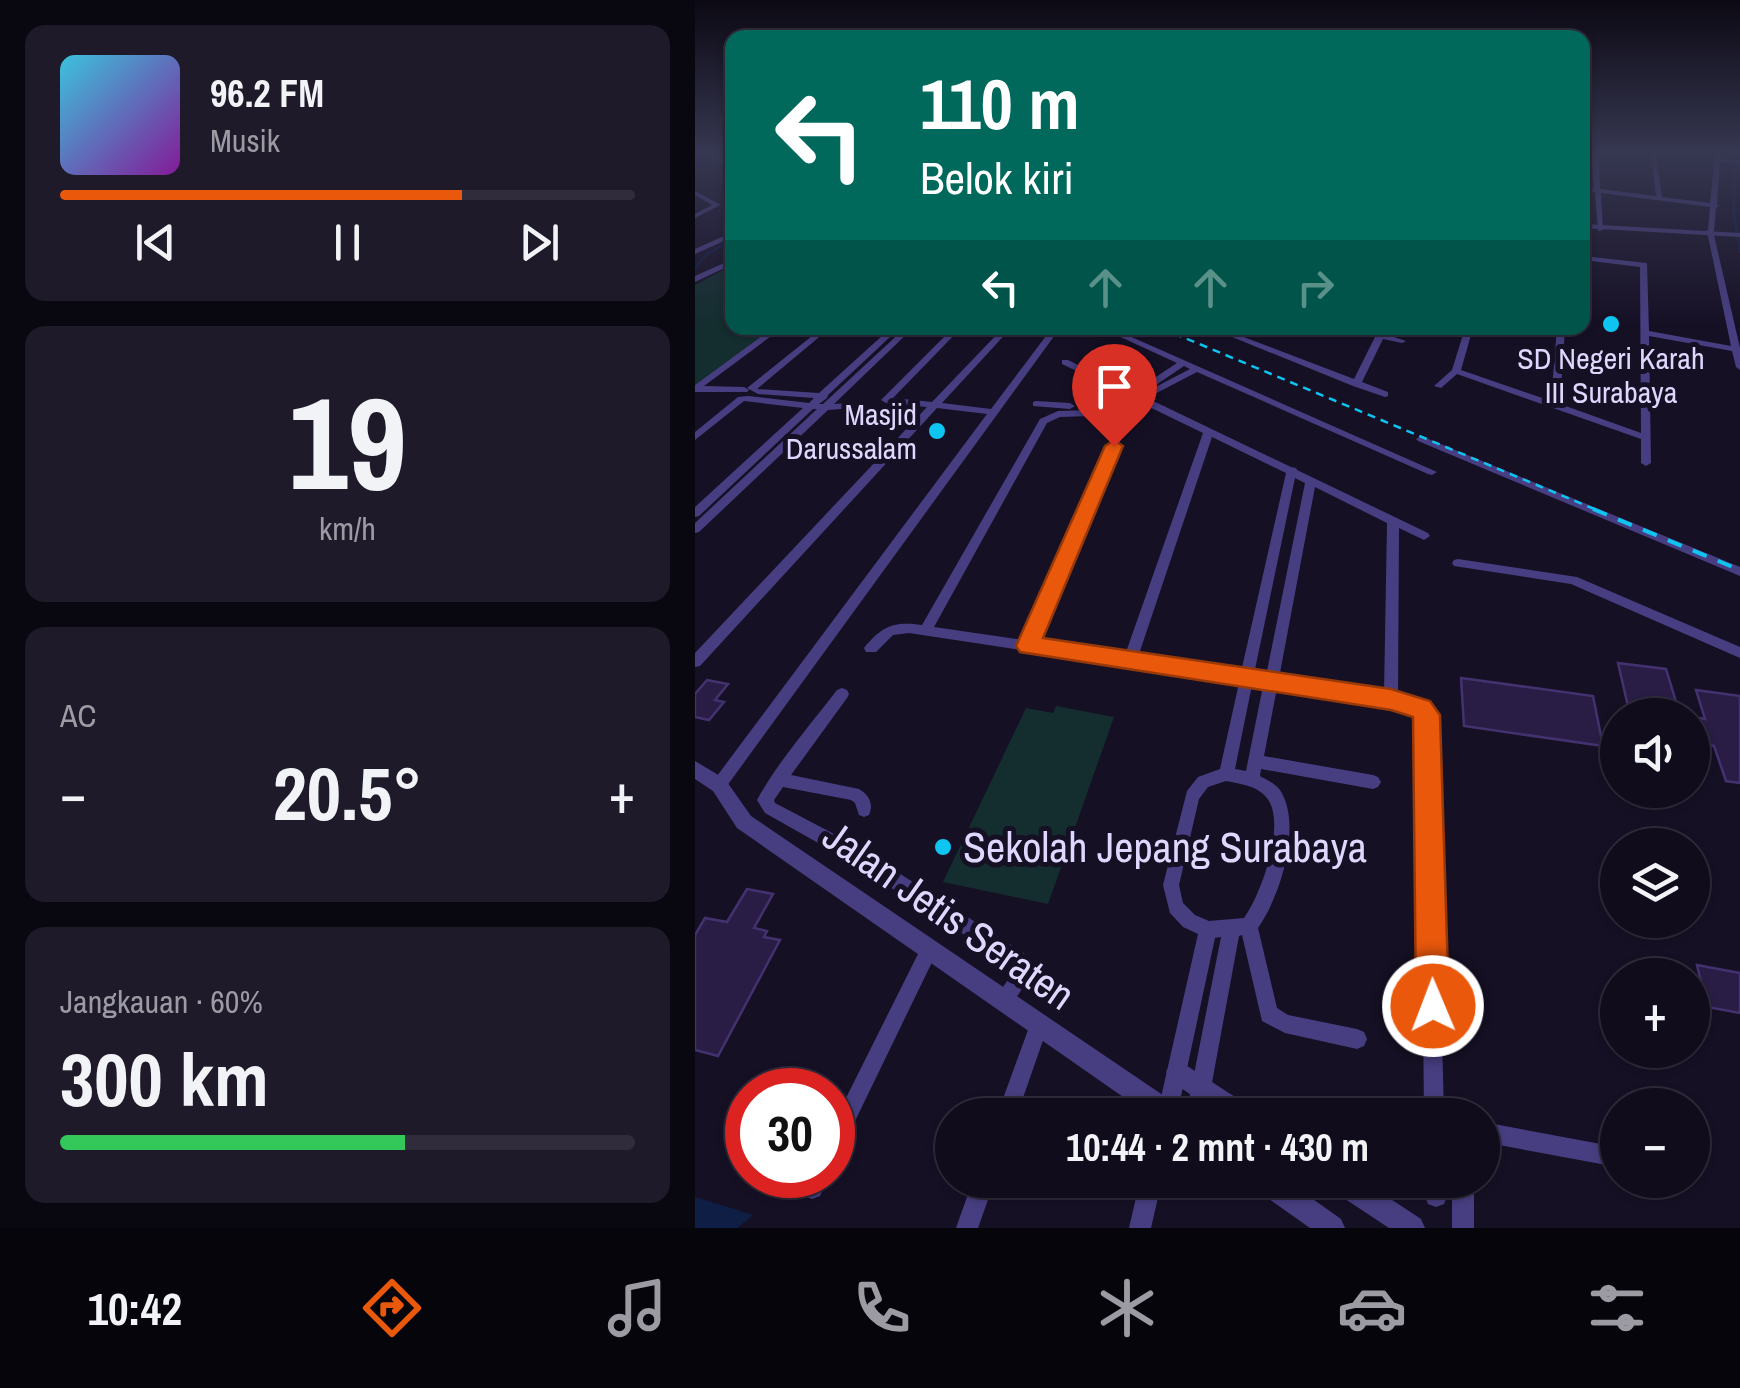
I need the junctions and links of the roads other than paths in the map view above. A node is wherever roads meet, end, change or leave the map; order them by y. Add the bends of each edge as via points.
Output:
1 (1598, 211) edge
2 (1715, 211) edge
3 (1590, 228) edge
4 (1600, 229) junction
5 (1714, 234) junction
6 (1740, 235) edge
7 (725, 238) edge
8 (695, 252) edge
9 (1590, 258) edge
10 (725, 265) edge
11 (695, 280) edge
12 (1645, 333) junction
13 (770, 335) edge
14 (818, 335) edge
15 (894, 335) edge
16 (950, 335) edge
17 (1000, 335) edge
18 (1051, 335) edge
19 (1121, 335) edge
20 (1232, 335) edge
21 (1381, 335) edge
22 (1391, 335) edge
23 (1467, 335) edge
24 (1560, 335) edge
25 (1402, 341) dead end
26 (1736, 348) junction
27 (1065, 362) dead end
28 (1183, 362) junction
29 (1740, 367) edge
30 (1197, 368) junction
31 (1456, 371) junction
32 (1356, 384) junction
33 (1438, 386) dead end
34 (695, 391) edge
35 (747, 394) junction
36 (1385, 394) dead end
37 (1136, 401) junction
38 (826, 402) junction
39 (1036, 404) dead end
40 (863, 405) dead end
41 (1555, 406) junction
42 (931, 408) junction
43 (994, 412) junction
44 (1209, 430) junction
45 (695, 437) edge
46 (1421, 438) dead end
47 (1646, 438) junction
48 (1645, 464) dead end
49 (1506, 466) dead end
50 (1292, 470) junction
51 (1432, 472) dead end
52 (1311, 480) junction
53 (695, 513) edge
54 (1393, 521) junction
55 (695, 529) edge
56 (1424, 536) dead end
57 (1459, 564) dead end
58 (1740, 570) edge
59 (926, 630) junction
60 (1028, 646) junction
61 (871, 648) dead end
62 (1740, 653) edge
63 (1130, 661) junction
64 (695, 662) edge
65 (1247, 678) junction
66 (1271, 682) junction
67 (842, 694) dead end
68 (1391, 700) junction
69 (1255, 761) junction
70 (695, 769) edge
71 (1226, 774) junction
72 (779, 778) junction
73 (1252, 779) junction
74 (1373, 782) dead end
75 (719, 785) junction
76 (863, 810) dead end
77 (1240, 929) junction
78 (1207, 930) junction
79 (929, 950) junction
80 (1003, 1000) junction
81 (1039, 1026) junction
82 (1357, 1039) dead end
83 (1178, 1072) junction
84 (1201, 1088) junction
85 (1013, 1098) edge
86 (1143, 1098) edge
87 (1172, 1098) edge
88 (1199, 1098) edge
89 (1215, 1098) edge
90 (1435, 1098) edge
91 (855, 1100) edge
92 (1500, 1135) edge
93 (1600, 1153) edge
94 (978, 1198) edge
95 (1146, 1198) edge
96 (1290, 1198) edge
97 (1367, 1198) edge
98 (1463, 1198) edge
99 (967, 1228) edge
100 (1139, 1228) edge
101 (1332, 1228) edge
102 (1413, 1228) edge
103 (1463, 1228) edge

1 - 4 street
2 - 5 street
3 - 4 street
4 - 5 street
4 - 5 street
5 - 6 street
5 - 26 street
7 - 8 street
9 - 12 street via 1643,260
10 - 11 street
12 - 26 street
12 - 47 street
13 - 34 street
14 - 35 street
15 - 38 street
16 - 42 street via 886,400
17 - 42 street
18 - 43 street
19 - 28 street
20 - 32 street
21 - 32 street
22 - 25 street
23 - 31 street
24 - 41 street
26 - 29 street
27 - 37 street
28 - 30 street
28 - 37 street
30 - 37 street
30 - 51 street
31 - 33 street
31 - 41 street
32 - 36 street
34 - 35 street
35 - 38 street
35 - 45 street
37 - 39 street
37 - 44 street
37 - 59 street via 1043,421
37 - 60 street
38 - 40 street
38 - 53 street
38 - 55 street
41 - 47 street
42 - 43 street
42 - 64 street
43 - 75 street
44 - 50 street
44 - 63 street
46 - 58 street
47 - 48 street
49 - 58 street
50 - 52 street
50 - 65 street
52 - 54 street
52 - 66 street
54 - 56 street
54 - 68 street
57 - 62 street via 1573,580
59 - 60 street
59 - 61 street via 898,628
60 - 63 street
63 - 65 street
65 - 66 street
65 - 71 street
66 - 68 street
66 - 69 street
67 - 72 street
68 - 90 street via 1427,715
69 - 73 street
69 - 74 street
70 - 75 street, Jalan Jetis Seraten
71 - 73 street
71 - 78 street via 1203,782 1192,796 1171,885 1175,907
72 - 76 street via 854,794
72 - 80 street via 765,800 771,808 1018,959 1021,977
73 - 77 street via 1272,792 1282,824 1268,900
75 - 79 street, Jalan Jetis Seraten via 744,822
77 - 78 street
77 - 82 street via 1269,1014 1285,1024
77 - 84 street
78 - 83 street
79 - 80 street, Jalan Jetis Seraten
79 - 91 street
80 - 81 street, Jalan Jetis Seraten
81 - 85 street
81 - 86 street, Jalan Jetis Seraten
83 - 84 street
83 - 87 street
84 - 88 street
84 - 89 street
92 - 93 street
94 - 99 street
95 - 100 street
96 - 101 street
97 - 102 street
98 - 103 street

